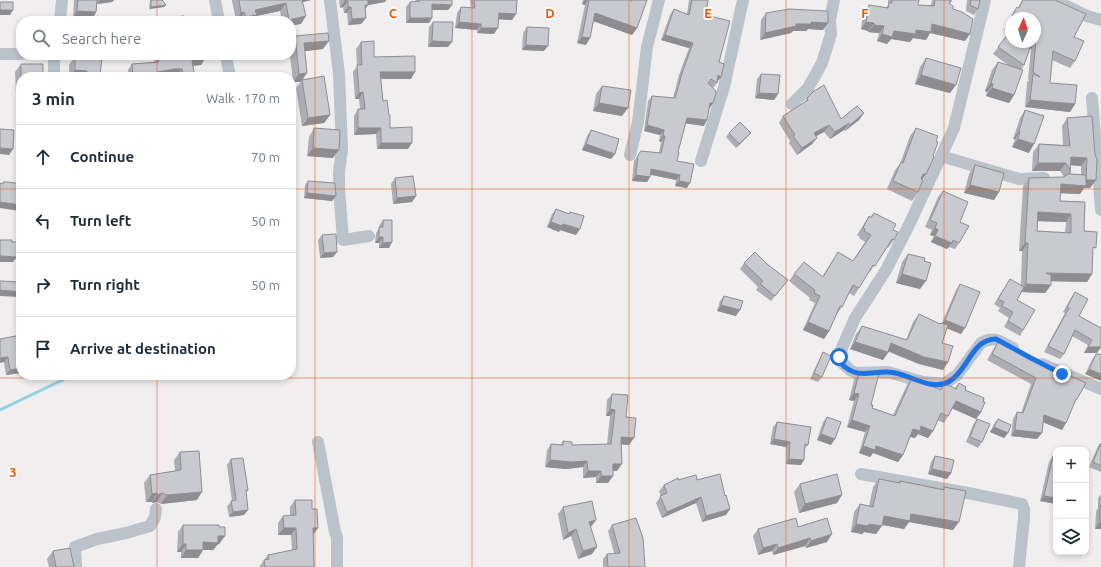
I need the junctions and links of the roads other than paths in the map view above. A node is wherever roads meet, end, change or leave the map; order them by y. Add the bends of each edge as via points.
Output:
1 (62, 0) edge
2 (215, 0) edge
3 (330, 0) edge
4 (659, 0) edge
5 (743, 0) edge
6 (834, 0) edge
7 (985, 0) edge
8 (1054, 0) edge
9 (60, 16) edge
10 (218, 16) edge
11 (1101, 20) edge
12 (0, 54) edge
13 (16, 54) edge
14 (54, 60) edge
15 (227, 60) edge
16 (54, 72) edge
17 (229, 72) edge
18 (1092, 98) dead end
19 (792, 104) dead end
20 (630, 155) dead end
21 (940, 156) junction
22 (701, 161) dead end
23 (1101, 170) edge
24 (1057, 178) edge
25 (1101, 210) edge
26 (369, 236) dead end
27 (1101, 389) edge
28 (318, 442) dead end
29 (861, 474) dead end
30 (156, 509) dead end
31 (76, 567) edge
32 (337, 567) edge
33 (1019, 567) edge

1 - 9 street
2 - 10 street
3 - 26 street via 339,74 342,150 338,188 343,240
4 - 20 street via 647,47 638,122
5 - 22 street via 724,87
6 - 19 street via 830,34 822,63 808,88
7 - 21 street via 954,128
8 - 11 street
12 - 13 street
14 - 16 street
15 - 17 street
18 - 23 street via 1097,162
21 - 24 street via 1019,178
21 - 27 street via 886,270 855,318 839,360 856,372 892,372 923,382 944,384 957,375 981,343 996,339 1062,374
23 - 25 street
28 - 32 street via 337,537
29 - 33 street via 1022,504 1024,518
30 - 31 street via 150,526 75,547

